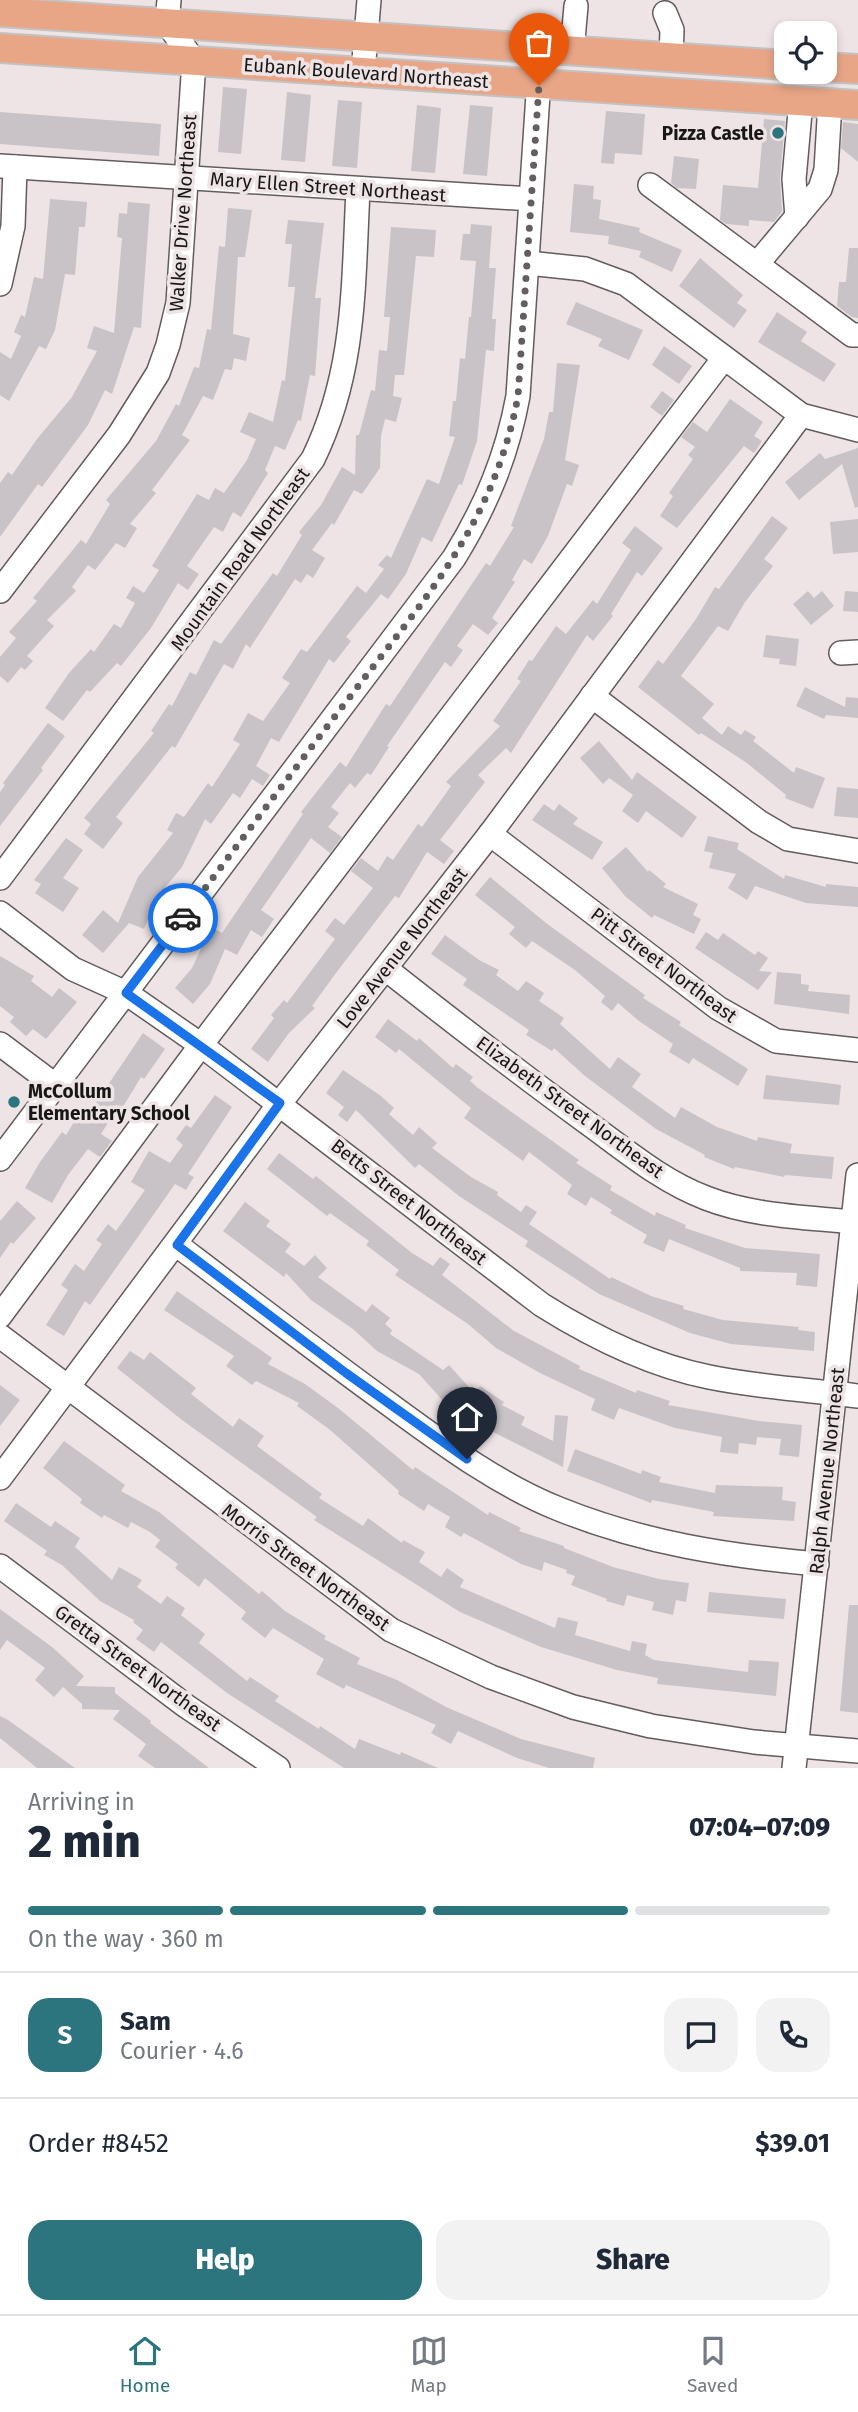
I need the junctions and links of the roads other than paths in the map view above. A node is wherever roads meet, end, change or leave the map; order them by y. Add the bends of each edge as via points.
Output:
1 (369, 0) edge
2 (576, 6) dead end
3 (0, 12) edge
4 (168, 12) edge
5 (664, 13) dead end
6 (366, 37) junction
7 (0, 48) edge
8 (541, 49) junction
9 (572, 51) junction
10 (671, 58) junction
11 (194, 61) junction
12 (774, 64) edge
13 (837, 68) edge
14 (858, 69) edge
15 (363, 72) junction
16 (539, 85) junction
17 (801, 102) junction
18 (830, 103) junction
19 (858, 105) edge
20 (8, 167) edge
21 (186, 178) junction
22 (650, 185) dead end
23 (358, 190) junction
24 (531, 199) junction
25 (797, 217) junction
26 (528, 263) junction
27 (757, 264) junction
28 (0, 284) edge
29 (858, 335) edge
30 (724, 358) junction
31 (801, 415) junction
32 (858, 430) edge
33 (0, 591) edge
34 (593, 696) junction
35 (490, 834) junction
36 (858, 851) edge
37 (0, 878) edge
38 (0, 913) edge
39 (386, 969) junction
40 (126, 993) junction
41 (0, 1044) edge
42 (201, 1045) junction
43 (858, 1050) edge
44 (56, 1086) junction
45 (280, 1103) junction
46 (0, 1159) edge
47 (858, 1175) edge
48 (853, 1222) junction
49 (177, 1245) junction
50 (0, 1315) edge
51 (0, 1336) edge
52 (68, 1390) junction
53 (847, 1395) edge
54 (0, 1478) edge
55 (817, 1564) junction
56 (0, 1566) edge
57 (858, 1751) edge
58 (796, 1757) edge
59 (278, 1768) edge

1 - 6 street
2 - 9 street
3 - 4 main road, Eubank Boulevard Northeast
4 - 6 main road, Eubank Boulevard Northeast
4 - 11 street
5 - 10 street via 671,30
6 - 8 main road, Eubank Boulevard Northeast
6 - 15 street
7 - 11 main road, Eubank Boulevard Northeast
8 - 9 main road, Eubank Boulevard Northeast
8 - 16 street
9 - 10 main road, Eubank Boulevard Northeast
10 - 12 main road, Eubank Boulevard Northeast
11 - 15 main road, Eubank Boulevard Northeast
11 - 21 street, Walker Drive Northeast
13 - 14 main road
15 - 16 main road, Eubank Boulevard Northeast
16 - 17 main road, Eubank Boulevard Northeast
16 - 24 street
17 - 18 main road, Eubank Boulevard Northeast
17 - 25 street via 794,179
18 - 19 main road, Eubank Boulevard Northeast
18 - 25 street via 826,170 820,189
20 - 21 street, Mary Ellen Street Northeast
20 - 28 street via 12,226
21 - 23 street, Mary Ellen Street Northeast
21 - 33 street, Walker Drive Northeast via 178,303 158,373 119,435
22 - 27 street
23 - 24 street, Mary Ellen Street Northeast
23 - 37 street, Mountain Road Northeast via 346,366 330,424 313,458
24 - 26 street
25 - 27 street
26 - 30 street via 585,269 626,284
26 - 40 street via 518,396 509,442 474,525 454,558
27 - 29 street
30 - 31 street
30 - 42 street
31 - 32 street
31 - 34 street, Love Avenue Northeast
34 - 35 street, Love Avenue Northeast
34 - 36 street via 788,839
35 - 39 street, Love Avenue Northeast
35 - 43 street, Pitt Street Northeast via 747,1027 776,1041
38 - 40 street, Betts Street Northeast via 73,969
39 - 45 street, Love Avenue Northeast
39 - 48 street, Elizabeth Street Northeast via 558,1101 681,1186 754,1212
40 - 42 street, Betts Street Northeast
40 - 44 street
41 - 44 street
42 - 45 street, Betts Street Northeast
42 - 50 street
44 - 46 street
45 - 49 street, Love Avenue Northeast
45 - 53 street, Betts Street Northeast via 579,1328 658,1364 709,1378
47 - 48 street, Ralph Avenue Northeast
48 - 53 street, Ralph Avenue Northeast
49 - 52 street, Love Avenue Northeast
49 - 55 street via 424,1429 509,1485 558,1509 669,1545
51 - 52 street, Morris Street Northeast
52 - 54 street, Love Avenue Northeast
52 - 58 street, Morris Street Northeast via 391,1630 491,1678 573,1707
53 - 55 street, Ralph Avenue Northeast
55 - 58 street, Ralph Avenue Northeast
56 - 59 street, Gretta Street Northeast via 186,1706
57 - 58 street, Morris Street Northeast

